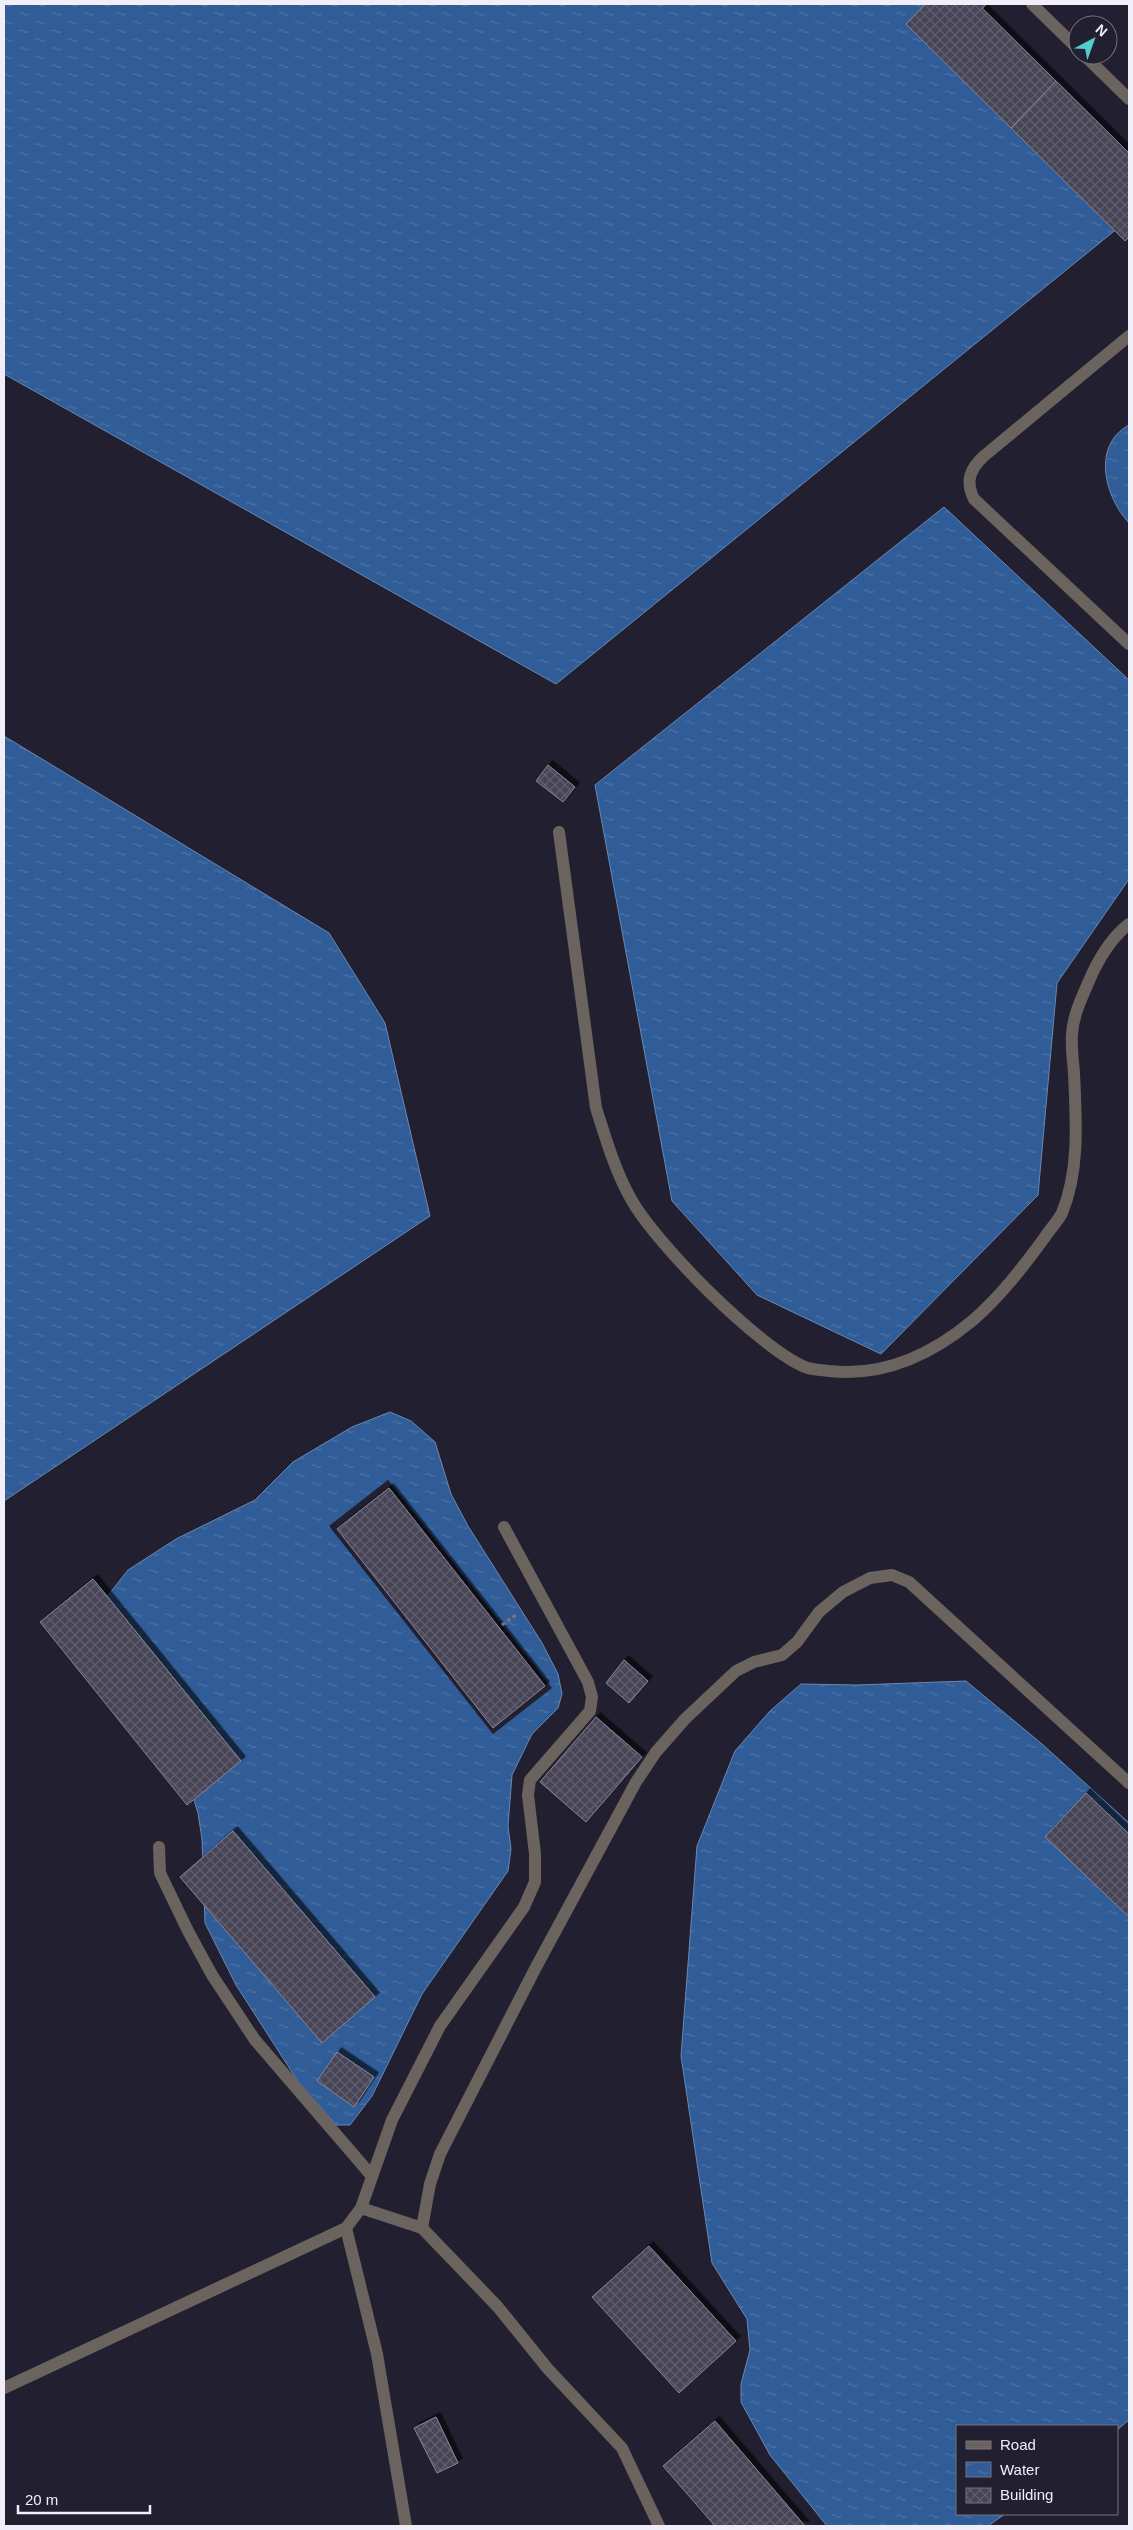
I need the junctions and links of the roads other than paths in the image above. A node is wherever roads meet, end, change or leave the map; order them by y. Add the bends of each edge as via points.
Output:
1 (1032, 4) edge
2 (1068, 39) edge
3 (1094, 65) edge
4 (1129, 99) edge
5 (1129, 336) edge
6 (1129, 644) edge
7 (559, 832) dead end
8 (1129, 924) edge
9 (504, 1527) dead end
10 (1129, 1783) edge
11 (159, 1847) dead end
12 (371, 2175) junction
13 (361, 2208) junction
14 (346, 2228) junction
15 (422, 2228) junction
16 (4, 2388) edge
17 (406, 2526) edge
18 (659, 2526) edge

1 - 2 street
3 - 4 street
5 - 6 street via 984,456 968,479 974,499
7 - 8 street via 596,1108 631,1200 664,1243 724,1306 777,1350 806,1368 847,1373 888,1369 952,1338 986,1309 1023,1267 1061,1214 1072,1175 1077,1136 1072,1033 1080,1000 1099,960 1118,933
9 - 12 street via 588,1682 592,1697 590,1711 530,1780 528,1795 535,1854 534,1882 524,1907 440,2026 392,2120
10 - 15 street via 909,1582 892,1575 870,1578 843,1592 820,1612 797,1642 782,1655 754,1662 736,1671 684,1718 646,1767 535,1970 440,2154 430,2184
11 - 12 street via 160,1873 212,1975 255,2040
12 - 13 street
13 - 14 street
13 - 15 street
14 - 16 street
14 - 17 street via 377,2354
15 - 18 street via 622,2448

